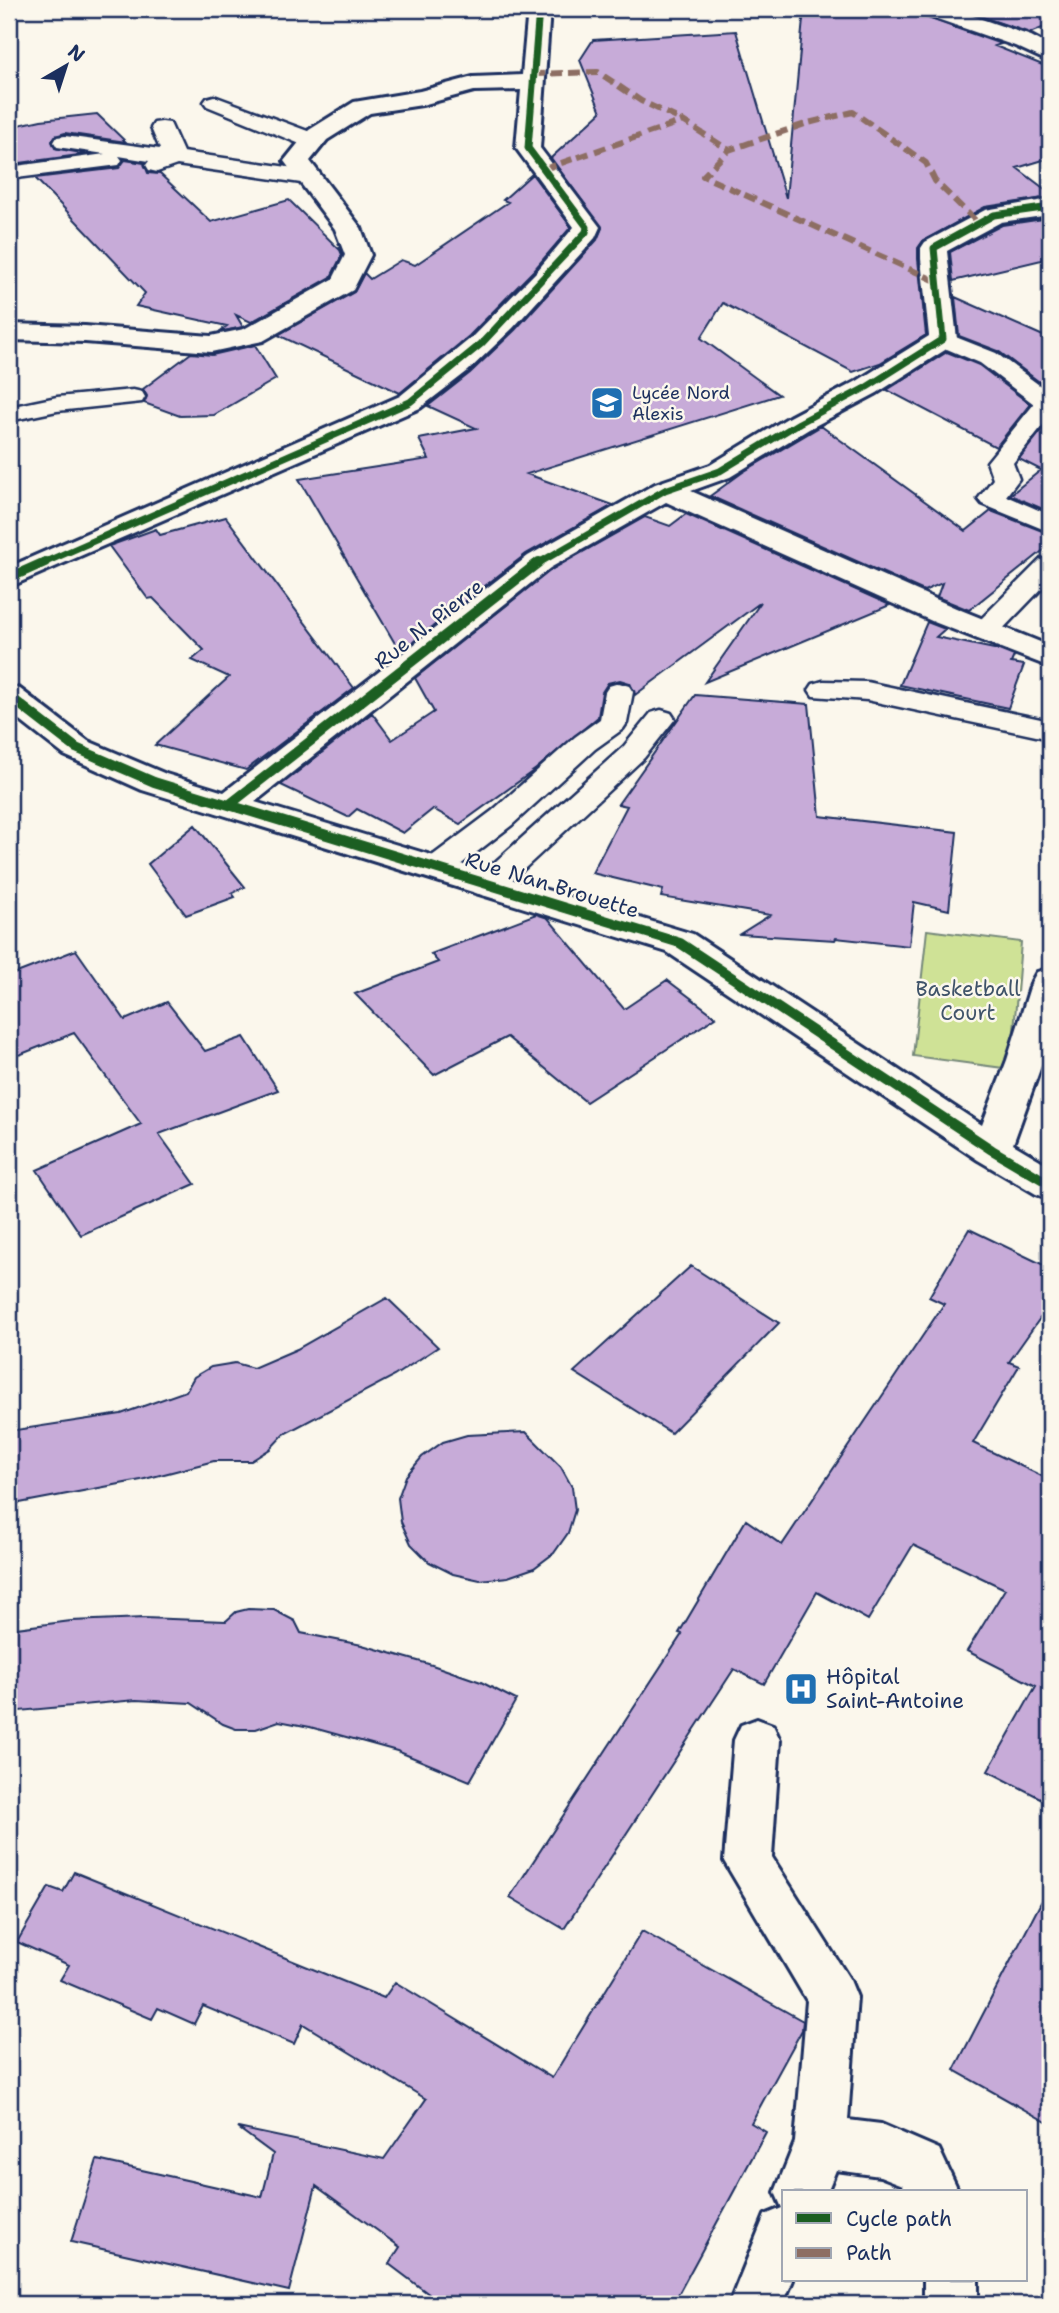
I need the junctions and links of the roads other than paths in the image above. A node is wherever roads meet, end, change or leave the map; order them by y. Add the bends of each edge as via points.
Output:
1 (539, 9) edge
2 (931, 9) edge
3 (1050, 55) edge
4 (532, 82) junction
5 (214, 102) dead end
6 (162, 128) dead end
7 (313, 141) junction
8 (65, 142) dead end
9 (173, 158) junction
10 (9, 173) edge
11 (308, 177) junction
12 (1050, 207) edge
13 (9, 332) edge
14 (943, 339) junction
15 (133, 397) dead end
16 (9, 414) edge
17 (665, 491) junction
18 (1050, 524) edge
19 (1050, 565) edge
20 (9, 578) edge
21 (985, 631) junction
22 (1050, 657) edge
23 (824, 690) dead end
24 (619, 692) dead end
25 (9, 696) edge
26 (661, 719) dead end
27 (1050, 730) edge
28 (229, 805) junction
29 (435, 869) junction
30 (487, 886) junction
31 (1050, 981) edge
32 (1038, 1063) edge
33 (992, 1150) junction
34 (1050, 1184) edge
35 (757, 1740) dead end
36 (821, 2142) junction
37 (802, 2190) edge
38 (932, 2190) edge
39 (782, 2239) edge
40 (951, 2282) edge
41 (756, 2304) edge
42 (951, 2304) edge

1 - 4 street
2 - 3 street
4 - 7 street via 473,84 363,107
4 - 20 street via 528,148 584,221 586,232 455,368 410,402
5 - 7 lane
6 - 9 lane
7 - 11 street via 297,161
8 - 9 lane
9 - 10 lane via 158,166 123,159
9 - 11 lane
11 - 13 street via 348,229 358,255 344,284 253,335 211,344
12 - 14 street via 994,215 934,248
14 - 17 street, Rue N. Pierre via 720,471
14 - 18 lane via 988,358 1048,403 1000,462 1006,479 992,499
15 - 16 lane
17 - 21 street
17 - 28 street, Rue N. Pierre via 539,562
19 - 21 lane
21 - 22 street
23 - 27 lane via 867,691
24 - 29 lane via 612,723
25 - 28 street, Rue Nan Brouette via 76,748 154,782
26 - 30 lane via 634,752
28 - 29 street, Rue Nan Brouette
29 - 30 street, Rue Nan Brouette
30 - 33 street, Rue Nan Brouette via 680,943
31 - 32 street
32 - 33 street
33 - 34 street, Rue Nan Brouette
35 - 36 street via 748,1861 832,1997
36 - 37 street
36 - 38 street via 881,2150 921,2167
39 - 41 street
40 - 42 street

